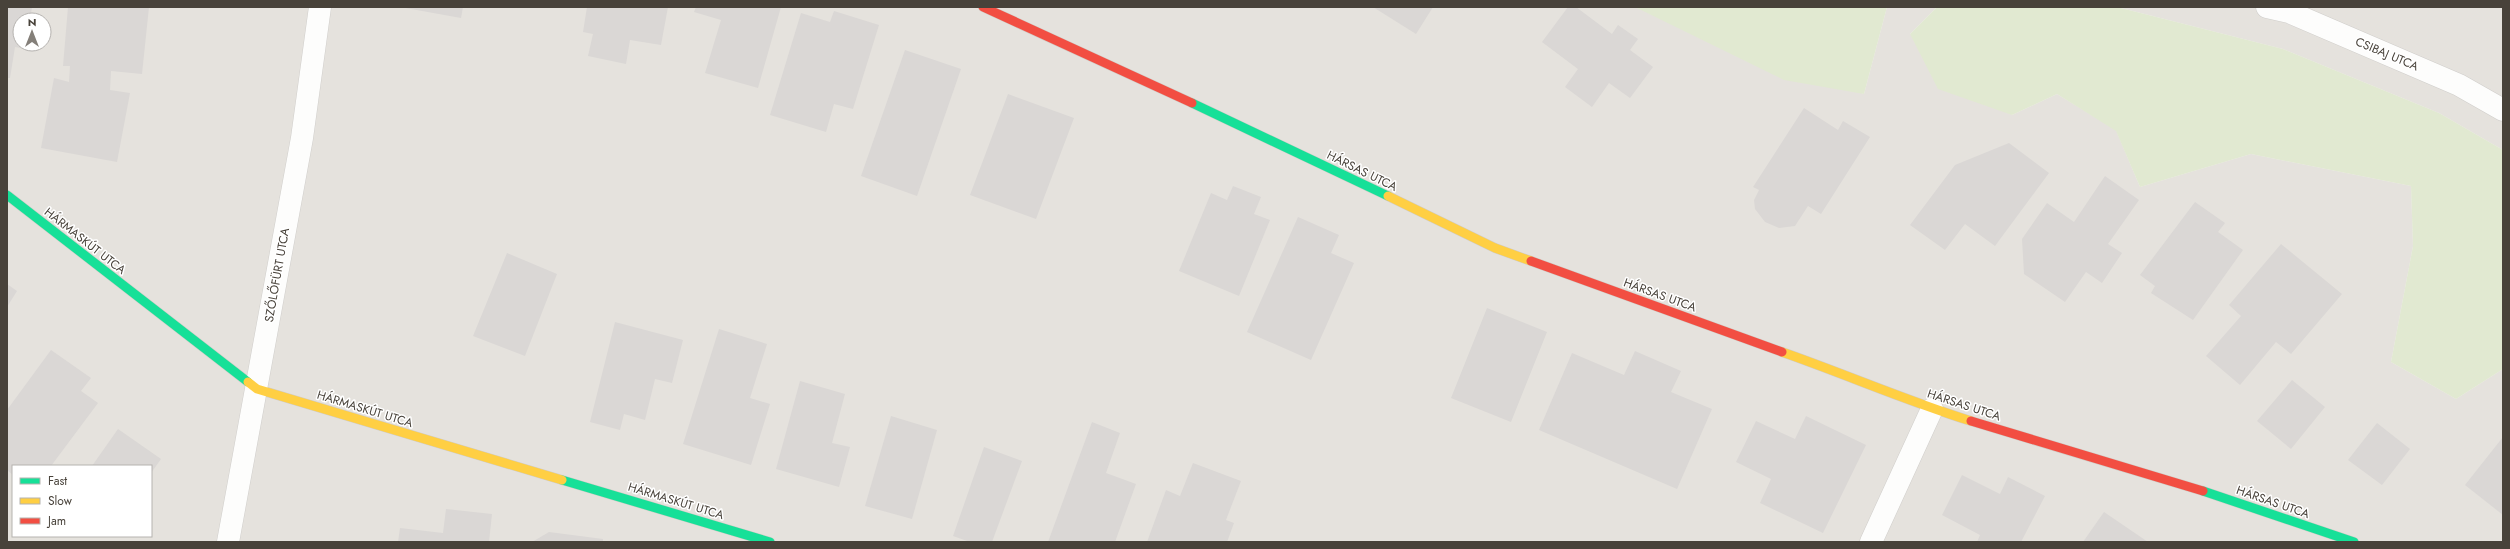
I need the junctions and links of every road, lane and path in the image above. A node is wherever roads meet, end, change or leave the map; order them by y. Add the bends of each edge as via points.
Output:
1 (320, 7) edge
2 (983, 7) edge
3 (2268, 7) edge
4 (2503, 110) edge
5 (7, 195) edge
6 (257, 389) junction
7 (1932, 409) junction
8 (228, 542) edge
9 (770, 542) edge
10 (1871, 542) edge
11 (2354, 542) edge

1 - 6 street, SZŐLŐFÜRT UTCA via 302,138
2 - 7 street, HÁRSAS UTCA via 1244,127 1495,248 1867,382
3 - 4 street, CSIBAJ UTCA via 2290,12 2459,85
5 - 6 street, HÁRMASKÚT UTCA
6 - 8 street, SZŐLŐFÜRT UTCA
6 - 9 street, HÁRMASKÚT UTCA
7 - 10 street
7 - 11 street, HÁRSAS UTCA via 2180,483

